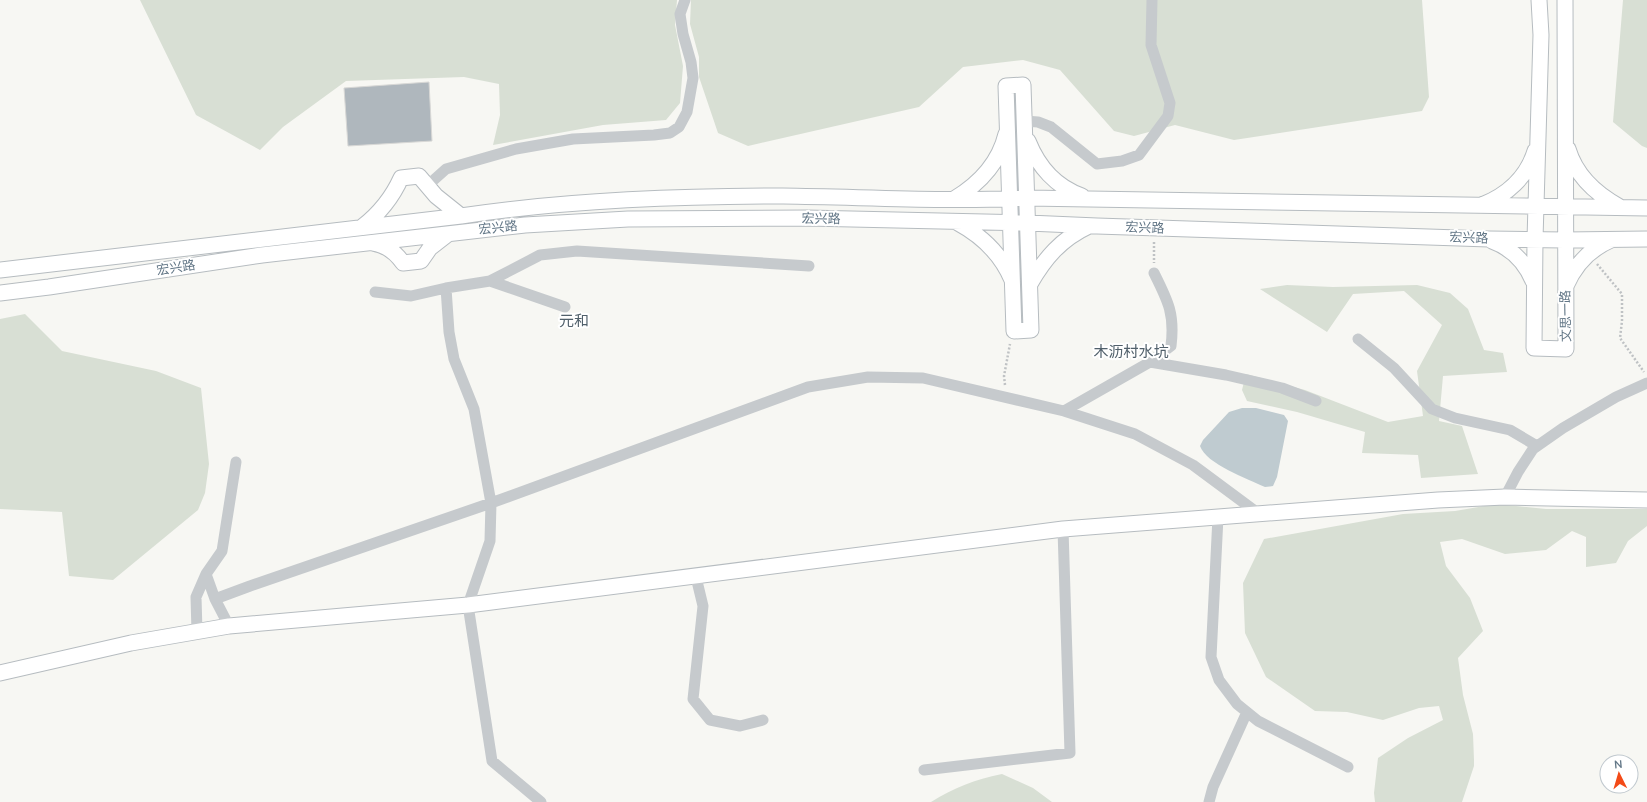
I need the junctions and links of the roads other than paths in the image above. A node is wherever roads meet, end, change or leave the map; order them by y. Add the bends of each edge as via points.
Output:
1 (685, 0) edge
2 (1152, 0) edge
3 (1539, 0) edge
4 (1565, 0) edge
5 (1008, 125) junction
6 (1025, 125) junction
7 (1537, 142) junction
8 (1565, 142) junction
9 (427, 186) junction
10 (1028, 198) junction
11 (954, 199) junction
12 (1011, 199) junction
13 (1091, 199) junction
14 (1481, 206) junction
15 (1536, 207) junction
16 (1565, 207) junction
17 (1620, 208) junction
18 (1647, 208) edge
19 (461, 216) junction
20 (955, 222) junction
21 (1028, 223) junction
22 (1011, 224) junction
23 (1089, 226) junction
24 (362, 227) junction
25 (450, 234) junction
26 (1483, 238) junction
27 (1535, 239) junction
28 (1614, 239) junction
29 (1647, 239) edge
30 (1565, 240) junction
31 (368, 243) junction
32 (809, 266) dead end
33 (0, 270) edge
34 (1154, 273) road end
35 (490, 281) junction
36 (1535, 284) junction
37 (1014, 285) junction
38 (1030, 285) junction
39 (1566, 287) junction
40 (446, 288) junction
41 (375, 292) dead end
42 (0, 293) edge
43 (565, 307) dead end
44 (1358, 340) dead end
45 (1150, 362) junction
46 (1647, 383) edge
47 (1316, 401) dead end
48 (1064, 411) junction
49 (1538, 446) junction
50 (236, 462) dead end
51 (1505, 497) junction
52 (1647, 500) edge
53 (492, 503) junction
54 (1259, 514) junction
55 (1218, 517) junction
56 (1062, 529) junction
57 (206, 574) junction
58 (696, 577) junction
59 (215, 599) junction
60 (468, 605) junction
61 (229, 626) junction
62 (197, 632) junction
63 (0, 673) edge
64 (1247, 712) junction
65 (763, 720) dead end
66 (1348, 767) dead end
67 (924, 770) dead end
68 (541, 802) edge
69 (1209, 802) edge

1 - 9 street via 680,14 693,78 687,112 679,127 670,133 573,139 516,149 446,169
2 - 6 street via 1151,45 1170,103 1168,116 1139,155 1122,161 1097,164 1051,128 1038,122
3 - 7 street, 文思一路 via 1541,35
4 - 8 street, 文思一路
5 - 6 street via 1006,86 1023,85
5 - 11 street via 1002,147 991,166 974,185
5 - 12 street
6 - 10 street
6 - 13 street via 1032,151 1045,171 1066,188
7 - 14 street via 1529,164 1516,183 1500,197
7 - 15 street, 文思一路
8 - 16 street, 文思一路
8 - 17 street via 1574,164 1588,184
9 - 19 street
9 - 24 street via 418,176 401,178 387,203
10 - 12 street, 宏兴路
10 - 13 street, 宏兴路
10 - 21 street
11 - 12 street, 宏兴路
11 - 19 street, 宏兴路 via 782,196 625,200 522,207
12 - 22 street
13 - 14 street, 宏兴路
14 - 15 street, 宏兴路
15 - 16 street, 宏兴路
15 - 27 street, 文思一路
16 - 17 street, 宏兴路
16 - 30 street, 文思一路
17 - 18 street, 宏兴路
19 - 24 street, 宏兴路
20 - 22 street, 宏兴路
20 - 25 street, 宏兴路 via 807,218 628,219 525,225
20 - 37 street via 989,245 1004,263
21 - 22 street, 宏兴路
21 - 23 street, 宏兴路
21 - 38 street
22 - 37 street
23 - 26 street, 宏兴路
23 - 38 street via 1068,237 1051,252 1042,262
24 - 33 street, 宏兴路
25 - 31 street, 宏兴路
25 - 31 street via 436,242 421,261 409,263 403,263 395,253 383,246
26 - 27 street, 宏兴路
26 - 36 street via 1501,244 1516,255 1527,268
27 - 30 street, 宏兴路
27 - 36 street, 文思一路
28 - 29 street, 宏兴路
28 - 30 street, 宏兴路
28 - 39 street via 1586,256 1574,270
30 - 39 street, 文思一路
31 - 42 street, 宏兴路 via 262,255
32 - 35 street via 577,250 540,255
34 - 45 street via 1170,306 1173,332 1171,346
35 - 40 street
35 - 43 street
36 - 39 street, 文思一路 via 1534,348 1566,349
37 - 38 street via 1014,331 1031,330
40 - 41 street via 411,296
40 - 53 street via 454,359 474,409
44 - 49 street via 1394,368 1432,409 1456,418 1510,430
45 - 47 street via 1282,388
45 - 48 street
46 - 49 street via 1616,397
48 - 53 street via 923,378 868,377 808,387
48 - 54 street via 1136,434 1192,465
49 - 51 street via 1518,472
50 - 57 street via 222,551
51 - 52 street
51 - 54 street
53 - 59 street
53 - 60 street via 490,541
54 - 55 street
55 - 56 street
55 - 64 street via 1211,657 1219,680 1237,704
56 - 58 street
56 - 67 street via 1070,753
57 - 59 street
57 - 62 street via 196,597
58 - 60 street
58 - 65 street via 703,606 693,699 710,720 740,726
59 - 61 street
60 - 61 street
60 - 68 street via 492,762
61 - 62 street
62 - 63 street via 132,643
64 - 66 street via 1258,721
64 - 69 street via 1213,787

